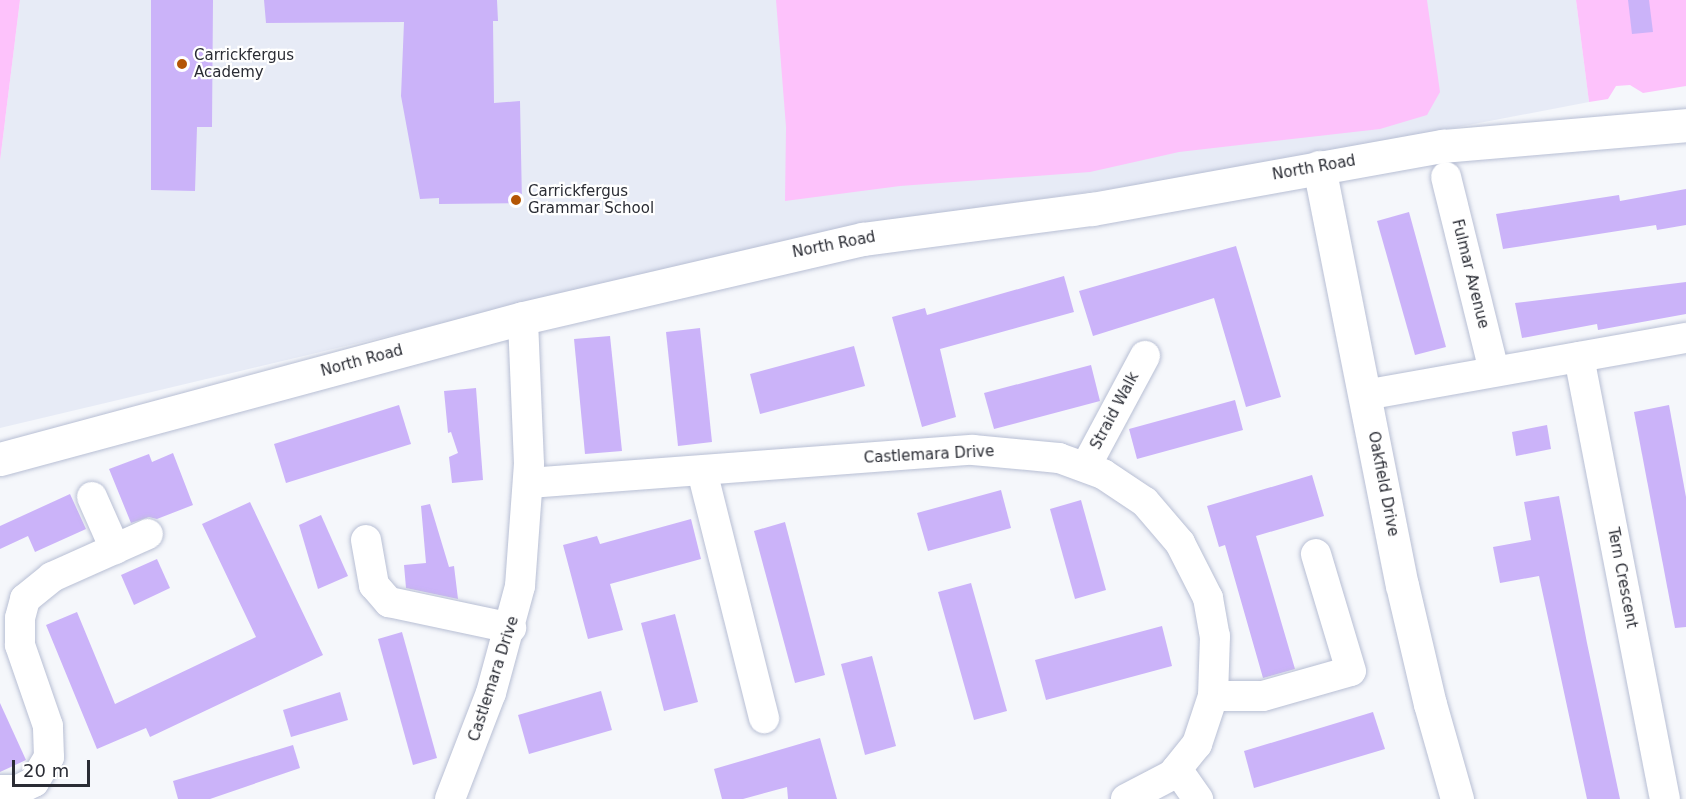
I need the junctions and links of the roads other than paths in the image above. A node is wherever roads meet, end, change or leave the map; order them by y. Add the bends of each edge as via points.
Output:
1 (1686, 125) edge
2 (1320, 166) junction
3 (1446, 177) dead end
4 (523, 318) junction
5 (1686, 338) edge
6 (1145, 356) dead end
7 (1579, 357) junction
8 (1494, 371) junction
9 (1365, 395) junction
10 (0, 459) edge
11 (1086, 466) junction
12 (702, 471) junction
13 (529, 483) junction
14 (92, 497) dead end
15 (148, 534) dead end
16 (366, 540) dead end
17 (115, 549) junction
18 (1316, 554) dead end
19 (511, 628) junction
20 (1213, 696) junction
21 (764, 718) dead end
22 (1177, 770) junction
23 (0, 789) edge
24 (450, 799) edge
25 (1126, 799) edge
26 (1198, 799) edge
27 (1457, 799) edge
28 (1665, 799) edge

1 - 2 street, North Road via 1517,136
2 - 4 street, North Road via 1092,209 863,239
2 - 9 street, Oakfield Drive
3 - 8 street, Fulmar Avenue
4 - 10 street, North Road
4 - 13 street, Castlemara Drive
5 - 7 street
6 - 11 street, Straid Walk
7 - 8 street
7 - 28 street, Tern Crescent
8 - 9 street
9 - 27 street, Oakfield Drive via 1430,704
11 - 12 street, Castlemara Drive via 1045,456 973,450
11 - 20 street, Castlemara Drive via 1145,502 1192,562 1214,618
12 - 13 street, Castlemara Drive
12 - 21 street
13 - 19 street, Castlemara Drive via 522,571
14 - 17 street
15 - 17 street
16 - 19 street via 374,585 389,602
17 - 23 street via 46,580 26,599 20,618 20,645 48,726 49,757 34,782 18,790
18 - 20 street via 1351,671 1263,696
19 - 24 street, Castlemara Drive via 476,738
20 - 22 street, Castlemara Drive via 1201,736
22 - 25 street, Castlemara Drive
22 - 26 street

